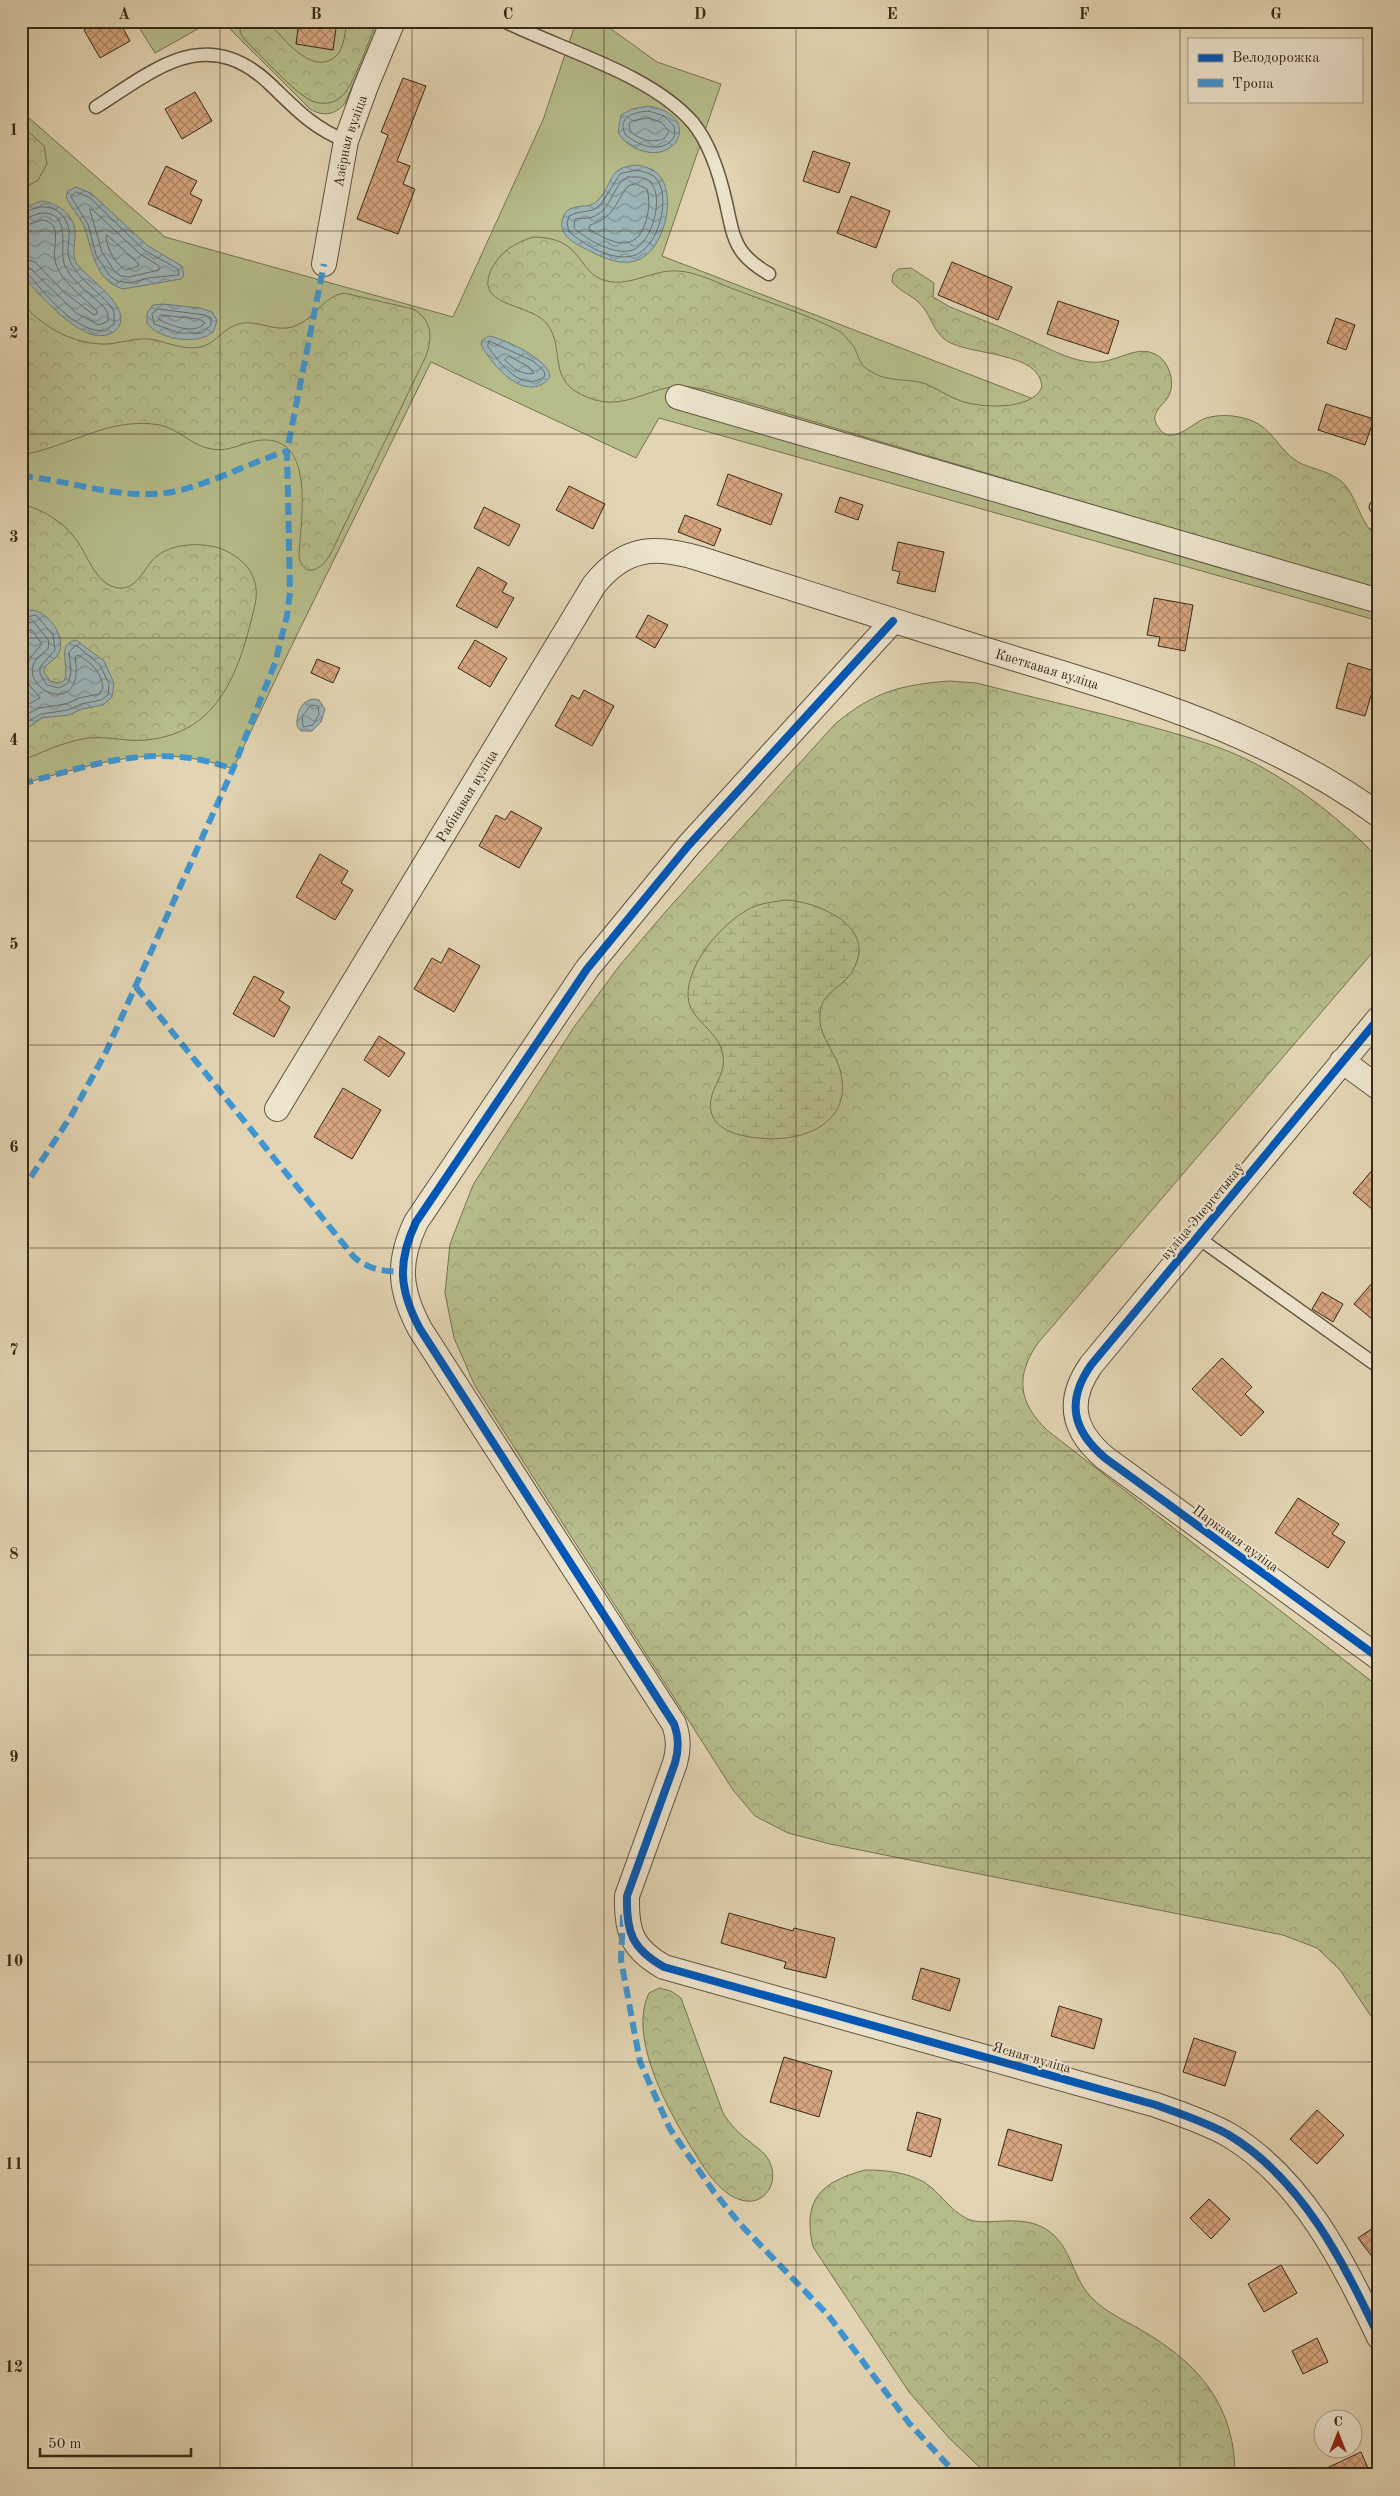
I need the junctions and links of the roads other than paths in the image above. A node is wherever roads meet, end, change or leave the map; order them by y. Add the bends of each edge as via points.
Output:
1 (393, 21) edge
2 (504, 21) edge
3 (96, 107) dead end
4 (346, 141) junction
5 (324, 264) dead end
6 (769, 274) dead end
7 (678, 397) dead end
8 (701, 558) joint
9 (1379, 601) edge
10 (893, 621) junction
11 (1379, 814) edge
12 (1379, 1018) edge
13 (1342, 1061) junction
14 (1379, 1088) edge
15 (277, 1109) dead end
16 (1197, 1237) junction
17 (1379, 1367) edge
18 (1082, 1434) joint
19 (1379, 1658) edge
20 (1379, 2337) edge

1 - 4 street, Азёрная вуліца
2 - 6 lane via 624,75 674,105 693,124 707,145 739,247 750,261
3 - 4 lane via 166,63 189,56 216,55 253,69 320,130
4 - 5 street, Азёрная вуліца
7 - 9 street
8 - 10 street, Кветкавая вуліца
8 - 15 street, Рабінавая вуліца via 673,550 647,550 625,557 607,568
10 - 11 street, Кветкавая вуліца via 1188,715 1306,768
10 - 20 street, Ясная вуліца via 688,846 587,969 416,1222 404,1256 403,1290 420,1329 674,1724 678,1736 676,1756 627,1896 626,1914 636,1944 646,1957 664,1966 1156,2105 1229,2135 1269,2165 1301,2201 1338,2258
12 - 13 street, вуліца Энергетыкаў
13 - 14 street
13 - 16 street, вуліца Энергетыкаў
16 - 17 lane
16 - 18 street, вуліца Энергетыкаў via 1082,1378 1076,1391 1075,1406
18 - 19 street, Паркавая вуліца via 1105,1458

